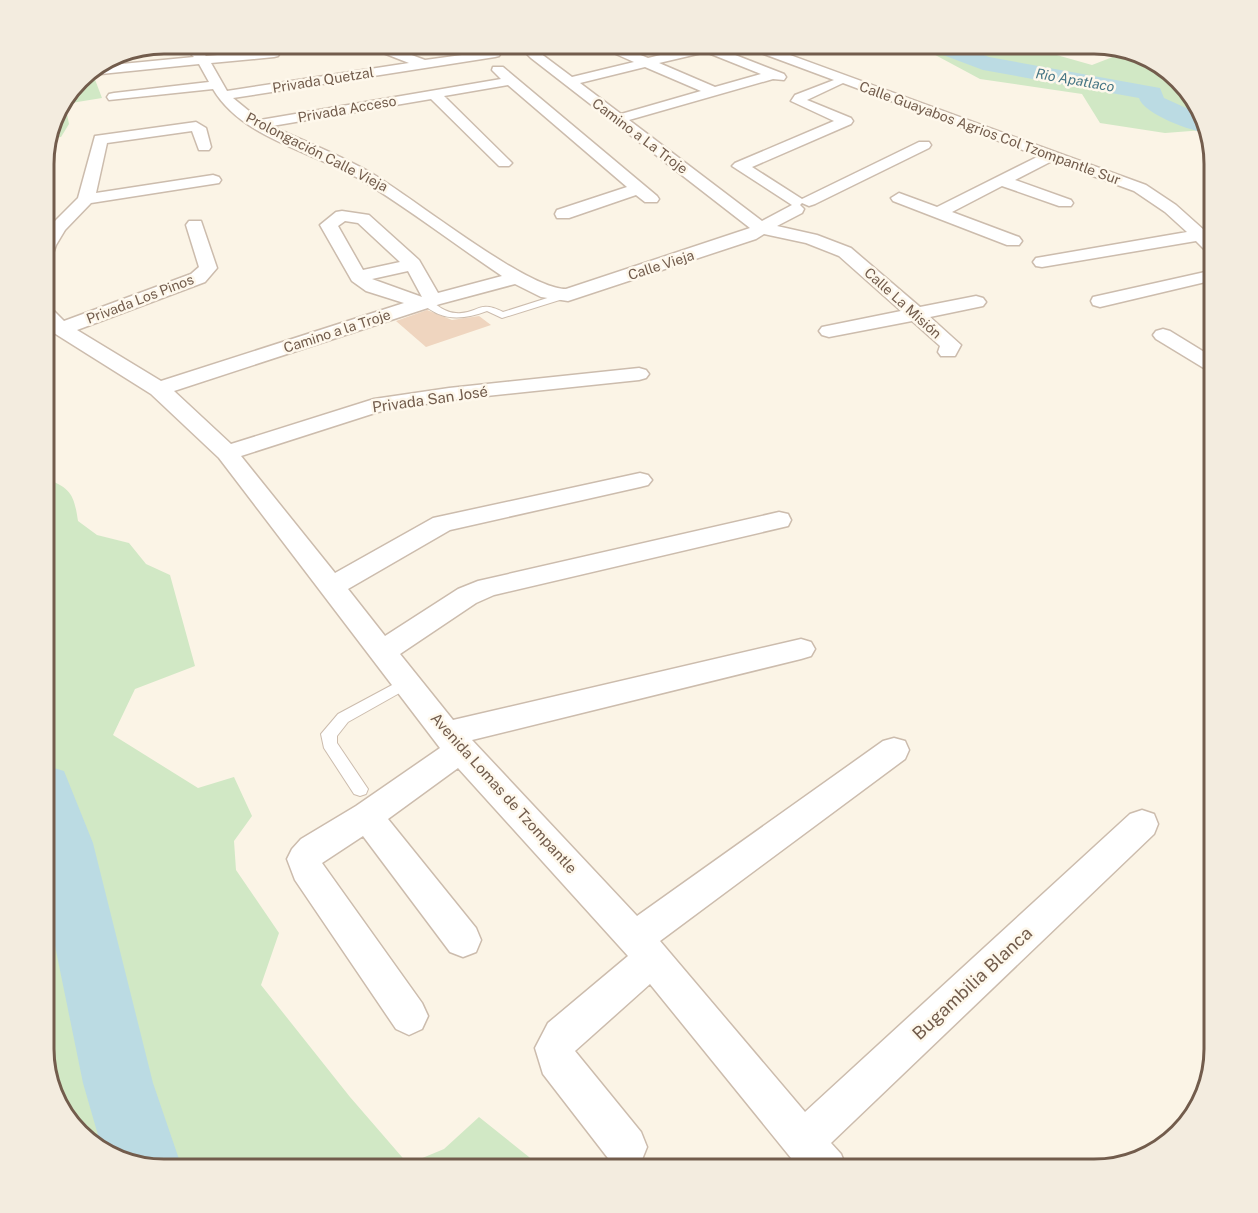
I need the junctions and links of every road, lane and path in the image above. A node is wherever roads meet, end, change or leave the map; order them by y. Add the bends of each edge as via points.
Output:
1 (197, 54) edge
2 (262, 54) edge
3 (398, 54) edge
4 (488, 54) edge
5 (534, 54) edge
6 (627, 54) edge
7 (674, 54) edge
8 (721, 54) edge
9 (776, 54) edge
10 (202, 59) junction
11 (646, 62) junction
12 (422, 64) junction
13 (109, 69) edge
14 (304, 69) dead end
15 (498, 70) dead end
16 (774, 75) junction
17 (325, 79) junction
18 (511, 81) junction
19 (568, 82) junction
20 (791, 82) dead end
21 (837, 83) dead end
22 (219, 91) junction
23 (714, 92) junction
24 (434, 93) junction
25 (114, 97) dead end
26 (618, 119) junction
27 (260, 124) junction
28 (924, 145) dead end
29 (204, 147) dead end
30 (1052, 155) junction
31 (504, 163) dead end
32 (213, 180) dead end
33 (1002, 181) junction
34 (899, 198) dead end
35 (86, 199) junction
36 (1065, 203) dead end
37 (800, 204) junction
38 (938, 213) junction
39 (563, 214) dead end
40 (195, 225) dead end
41 (756, 232) junction
42 (54, 234) edge
43 (1201, 235) junction
44 (1204, 238) edge
45 (1013, 241) dead end
46 (1042, 262) dead end
47 (413, 264) junction
48 (358, 277) junction
49 (1204, 277) edge
50 (517, 278) junction
51 (561, 296) junction
52 (1100, 301) dead end
53 (427, 302) junction
54 (976, 302) dead end
55 (905, 316) junction
56 (54, 322) edge
57 (61, 329) junction
58 (829, 331) dead end
59 (1163, 336) dead end
60 (1204, 352) edge
61 (955, 358) dead end
62 (639, 374) dead end
63 (159, 389) junction
64 (227, 453) junction
65 (640, 480) dead end
66 (779, 520) dead end
67 (332, 586) junction
68 (801, 649) dead end
69 (383, 651) junction
70 (407, 682) junction
71 (454, 741) junction
72 (894, 750) dead end
73 (363, 803) junction
74 (1142, 824) dead end
75 (463, 940) dead end
76 (644, 948) junction
77 (409, 1016) dead end
78 (626, 1147) dead end
79 (814, 1156) edge

1 - 10 street, Prolongación Calle Vieja
2 - 10 street
3 - 12 street
4 - 12 street, Privada Quetzal
5 - 19 street, Camino a La Troje
6 - 11 street
7 - 11 street
8 - 16 street
9 - 30 street, Calle Guayabos Agrios Col Tzompantle Sur
10 - 13 street
10 - 22 street, Prolongación Calle Vieja
11 - 19 street
11 - 23 street
12 - 17 street, Privada Quetzal
14 - 17 street
15 - 18 street
16 - 20 street
16 - 23 street
17 - 22 street, Privada Quetzal
18 - 24 street, Privada Acceso
18 - 39 street via 644,194
19 - 26 street, Camino a La Troje
21 - 37 street via 798,101 846,121 740,166
22 - 25 street, Privada Quetzal
22 - 27 street, Prolongación Calle Vieja via 239,112
23 - 26 street
24 - 27 street, Privada Acceso
24 - 31 street
26 - 41 street, Camino a La Troje
27 - 50 street, Prolongación Calle Vieja via 399,195
28 - 37 street, Calle Vieja
29 - 35 street via 196,126 100,139
30 - 33 street
30 - 43 street, Calle Guayabos Agrios Col Tzompantle Sur via 1140,188 1163,201
32 - 35 street
33 - 36 street
33 - 38 street
34 - 38 street
35 - 42 street
37 - 41 street, Calle Vieja
38 - 45 street
40 - 57 street, Privada Los Pinos via 208,268 206,273
41 - 51 street, Calle Vieja
41 - 55 street, Calle La Misión via 819,246
43 - 44 street, Calle Guayabos Agrios Col Tzompantle Sur
43 - 46 street
47 - 48 street
47 - 48 street via 363,219 342,216 329,225
47 - 53 street
48 - 53 street via 376,290
49 - 52 street
50 - 51 street, Prolongación Calle Vieja
50 - 53 street, Camino a la Troje
51 - 53 lane via 502,315 488,308 458,318 444,315
53 - 63 street, Camino a la Troje
54 - 55 street
55 - 58 street
55 - 61 street, Calle La Misión via 933,350
56 - 57 street, Avenida Lomas de Tzompantle
57 - 63 street, Avenida Lomas de Tzompantle
59 - 60 street
62 - 64 street, Privada San José via 374,406
63 - 64 street, Avenida Lomas de Tzompantle
64 - 67 street, Avenida Lomas de Tzompantle
65 - 67 street via 442,524
66 - 69 street via 487,587
67 - 69 street, Avenida Lomas de Tzompantle
68 - 71 street
69 - 70 street, Avenida Lomas de Tzompantle
70 - 71 street, Avenida Lomas de Tzompantle
70 - 73 lane via 343,718 329,734 329,744
71 - 73 street
71 - 76 street, Avenida Lomas de Tzompantle
72 - 76 street
73 - 75 street
73 - 77 street via 304,858 307,869
74 - 79 street, Bugambilia Blanca
76 - 78 street via 554,1048 558,1060
76 - 79 street, Avenida Lomas de Tzompantle

